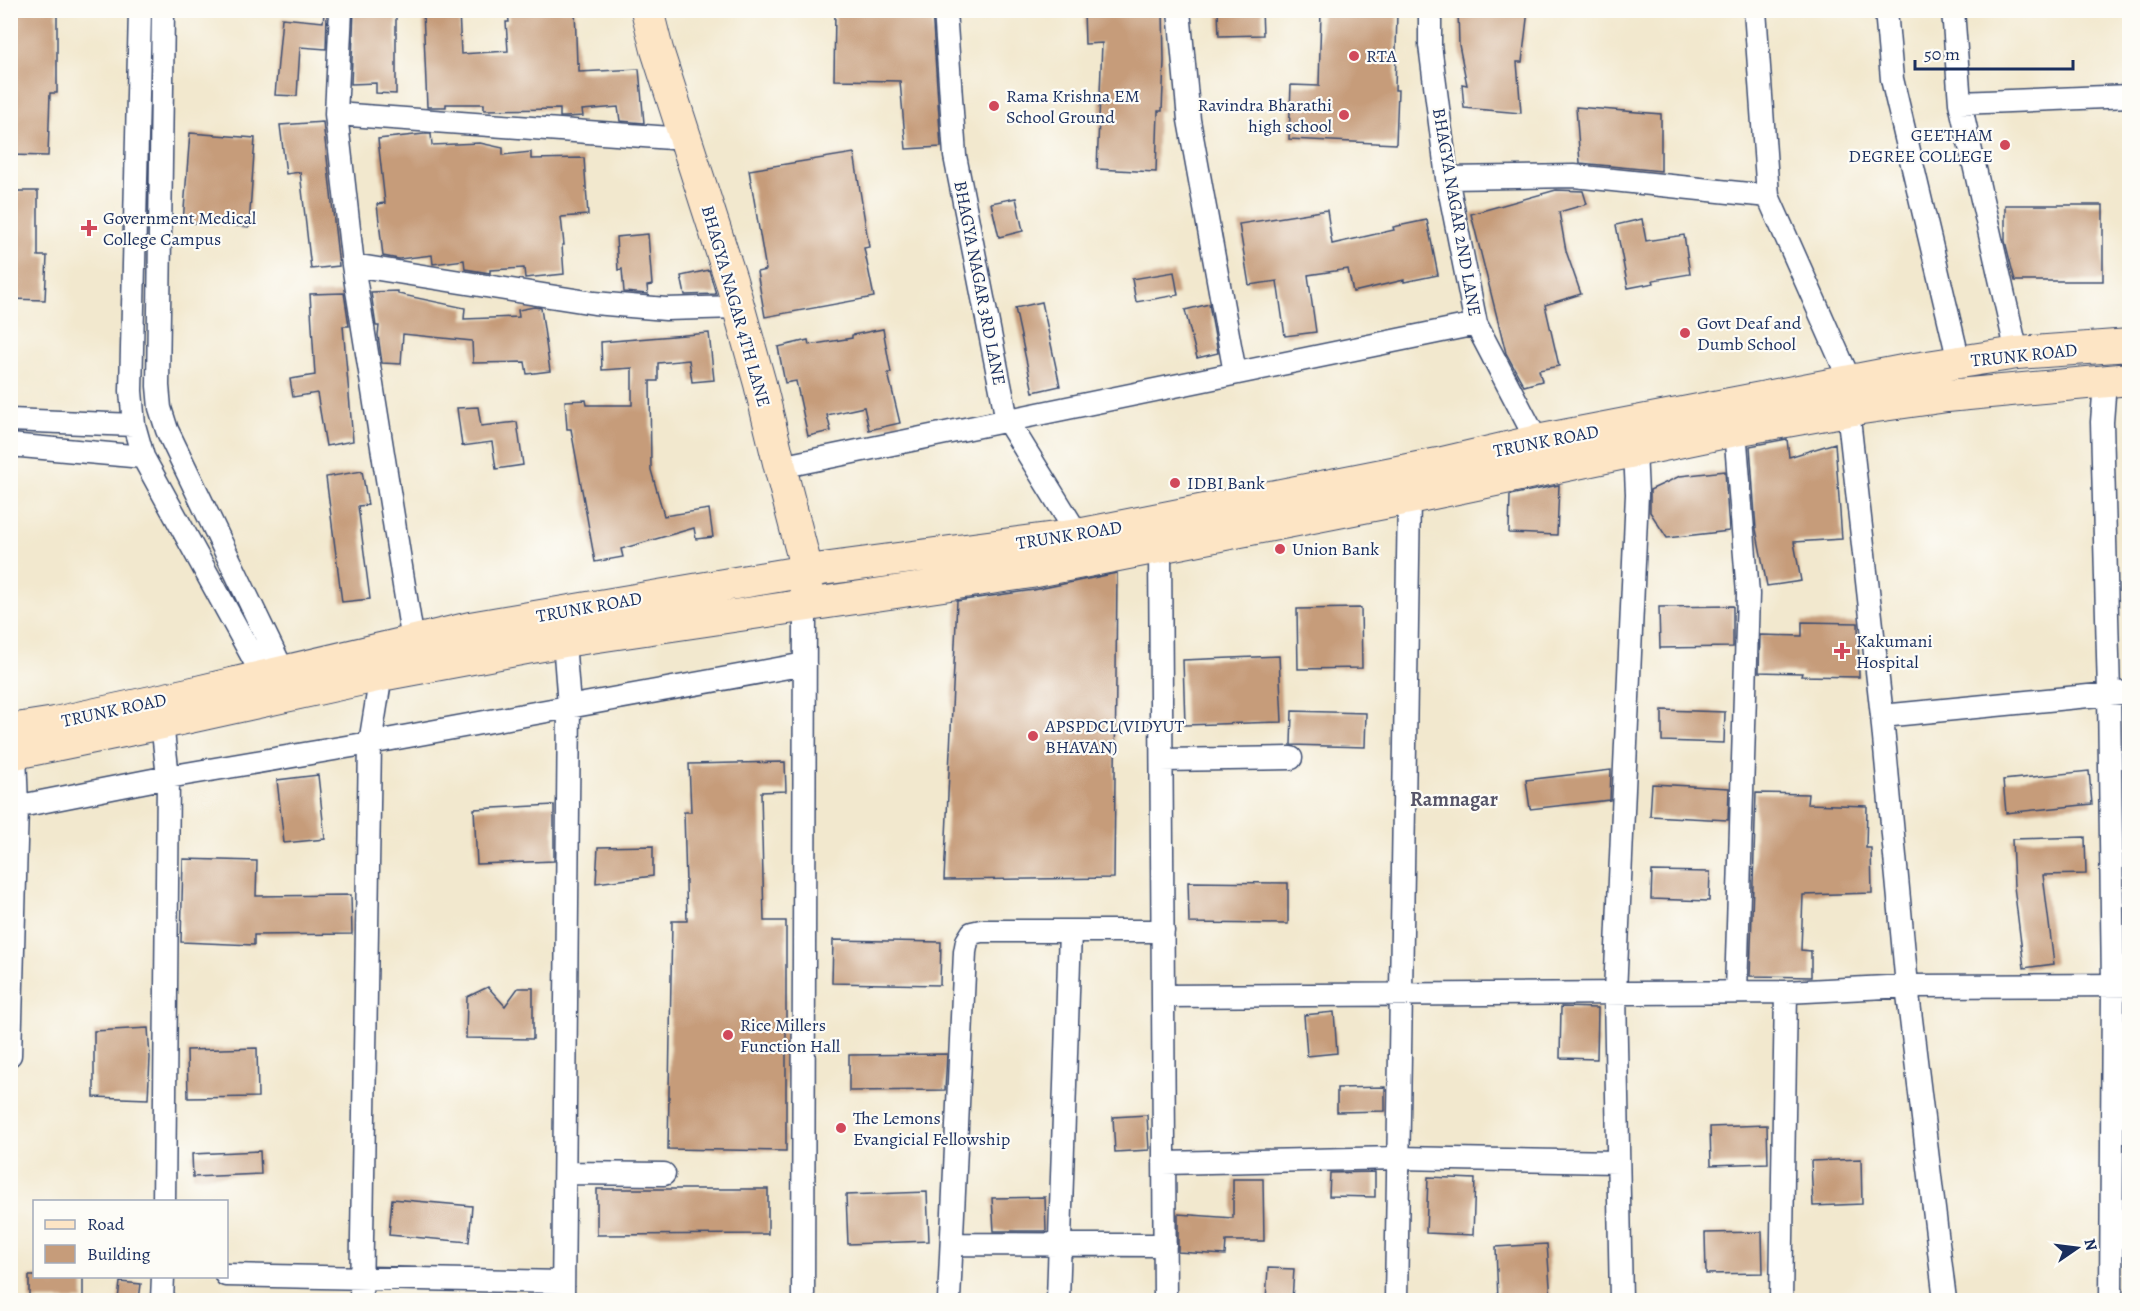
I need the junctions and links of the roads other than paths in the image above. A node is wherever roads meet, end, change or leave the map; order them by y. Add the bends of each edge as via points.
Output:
1 (140, 10) edge
2 (163, 10) edge
3 (341, 10) edge
4 (647, 10) edge
5 (945, 10) edge
6 (1179, 10) edge
7 (1430, 10) edge
8 (1755, 10) edge
9 (1886, 10) edge
10 (1953, 10) edge
11 (2130, 96) edge
12 (1960, 103) junction
13 (336, 114) junction
14 (685, 139) junction
15 (1447, 178) junction
16 (1768, 196) junction
17 (135, 240) junction
18 (160, 242) junction
19 (353, 265) junction
20 (739, 307) junction
21 (1476, 324) junction
22 (2130, 345) edge
23 (2017, 353) junction
24 (1959, 362) junction
25 (1235, 373) junction
26 (2117, 381) edge
27 (1849, 395) junction
28 (10, 420) edge
29 (1007, 420) junction
30 (167, 430) junction
31 (1735, 430) junction
32 (138, 439) junction
33 (10, 445) edge
34 (1635, 451) junction
35 (1539, 456) junction
36 (780, 467) junction
37 (1409, 498) junction
38 (1078, 535) junction
39 (1160, 548) junction
40 (807, 570) junction
41 (804, 606) junction
42 (564, 641) junction
43 (412, 642) junction
44 (806, 664) junction
45 (273, 674) junction
46 (381, 675) junction
47 (2119, 693) edge
48 (569, 706) junction
49 (1882, 716) junction
50 (162, 723) junction
51 (370, 743) junction
52 (12, 746) edge
53 (1292, 758) dead end
54 (1162, 760) junction
55 (168, 777) junction
56 (14, 807) edge
57 (1070, 931) junction
58 (1163, 931) junction
59 (2121, 985) edge
60 (1907, 986) junction
61 (1737, 992) junction
62 (1786, 992) junction
63 (1615, 993) junction
64 (1164, 996) junction
65 (1400, 996) junction
66 (10, 1055) edge
67 (1398, 1158) junction
68 (1618, 1162) junction
69 (1164, 1163) junction
70 (565, 1173) junction
71 (664, 1174) dead end
72 (164, 1200) edge
73 (951, 1244) junction
74 (1060, 1245) junction
75 (1165, 1245) junction
76 (228, 1275) edge
77 (361, 1277) junction
78 (163, 1278) edge
79 (563, 1291) edge
80 (162, 1300) edge
81 (361, 1300) edge
82 (803, 1300) edge
83 (949, 1300) edge
84 (1058, 1300) edge
85 (1165, 1300) edge
86 (1396, 1300) edge
87 (1621, 1300) edge
88 (1781, 1300) edge
89 (1945, 1300) edge
90 (2111, 1300) edge

1 - 17 street
2 - 18 street
3 - 13 street
4 - 14 main road, BHAGYA NAGAR 4TH LANE
5 - 29 street, BHAGYA NAGAR 3RD LANE via 955,156
6 - 25 street via 1189,120
7 - 15 street, BHAGYA NAGAR 2ND LANE via 1430,45
8 - 16 street
9 - 24 street via 1892,79
10 - 12 street
11 - 12 street
12 - 23 street
13 - 14 street
13 - 19 street
14 - 20 main road, BHAGYA NAGAR 4TH LANE
15 - 16 street via 1574,176
15 - 21 street, BHAGYA NAGAR 2ND LANE
16 - 27 street
17 - 18 street
17 - 32 street via 131,392
18 - 30 street via 158,386
19 - 20 street via 594,303 666,309
19 - 43 street
20 - 36 main road, BHAGYA NAGAR 4TH LANE
21 - 25 street
21 - 35 street, BHAGYA NAGAR 2ND LANE
22 - 23 main road, TRUNK ROAD
23 - 24 main road, TRUNK ROAD
24 - 27 main road, TRUNK ROAD
25 - 29 street
26 - 27 main road via 1947,396
26 - 47 street via 2102,422
27 - 31 main road
27 - 35 main road, TRUNK ROAD
27 - 49 street
28 - 32 street
29 - 36 street
29 - 38 street, BHAGYA NAGAR 3RD LANE
30 - 32 street
30 - 45 street
31 - 34 main road
31 - 61 street via 1748,594
32 - 33 street
32 - 45 street
34 - 35 main road
34 - 63 street via 1637,494
35 - 37 main road
35 - 38 main road, TRUNK ROAD via 1415,468
36 - 40 main road, BHAGYA NAGAR 4TH LANE
37 - 39 main road
37 - 65 street
38 - 40 main road, TRUNK ROAD
39 - 41 main road
39 - 54 street
40 - 41 main road, BHAGYA NAGAR 4TH LANE
40 - 43 main road, TRUNK ROAD via 470,628
41 - 42 main road
41 - 44 street
42 - 46 main road
42 - 48 street
43 - 45 main road, TRUNK ROAD
44 - 48 street
44 - 82 street
45 - 52 main road, TRUNK ROAD via 67,720
46 - 50 main road
46 - 51 street
47 - 49 street
47 - 59 street
48 - 51 street
48 - 70 street
49 - 60 street
50 - 52 main road
50 - 55 street
51 - 55 street
51 - 77 street
52 - 56 street
53 - 54 street
54 - 58 street
55 - 56 street
55 - 72 street
56 - 66 street
57 - 58 street
57 - 73 street via 981,931 972,933 967,941
57 - 74 street
58 - 64 street
59 - 60 street
59 - 90 street
60 - 62 street
60 - 89 street
61 - 62 street
61 - 63 street
62 - 88 street
63 - 65 street
63 - 68 street
64 - 65 street
64 - 69 street
65 - 67 street
67 - 68 street
67 - 69 street
67 - 86 street
68 - 87 street
69 - 75 street
70 - 71 street
70 - 79 street
73 - 74 street
73 - 83 street
74 - 75 street
74 - 84 street
75 - 85 street
76 - 77 street
77 - 79 street
77 - 81 street
78 - 80 street

